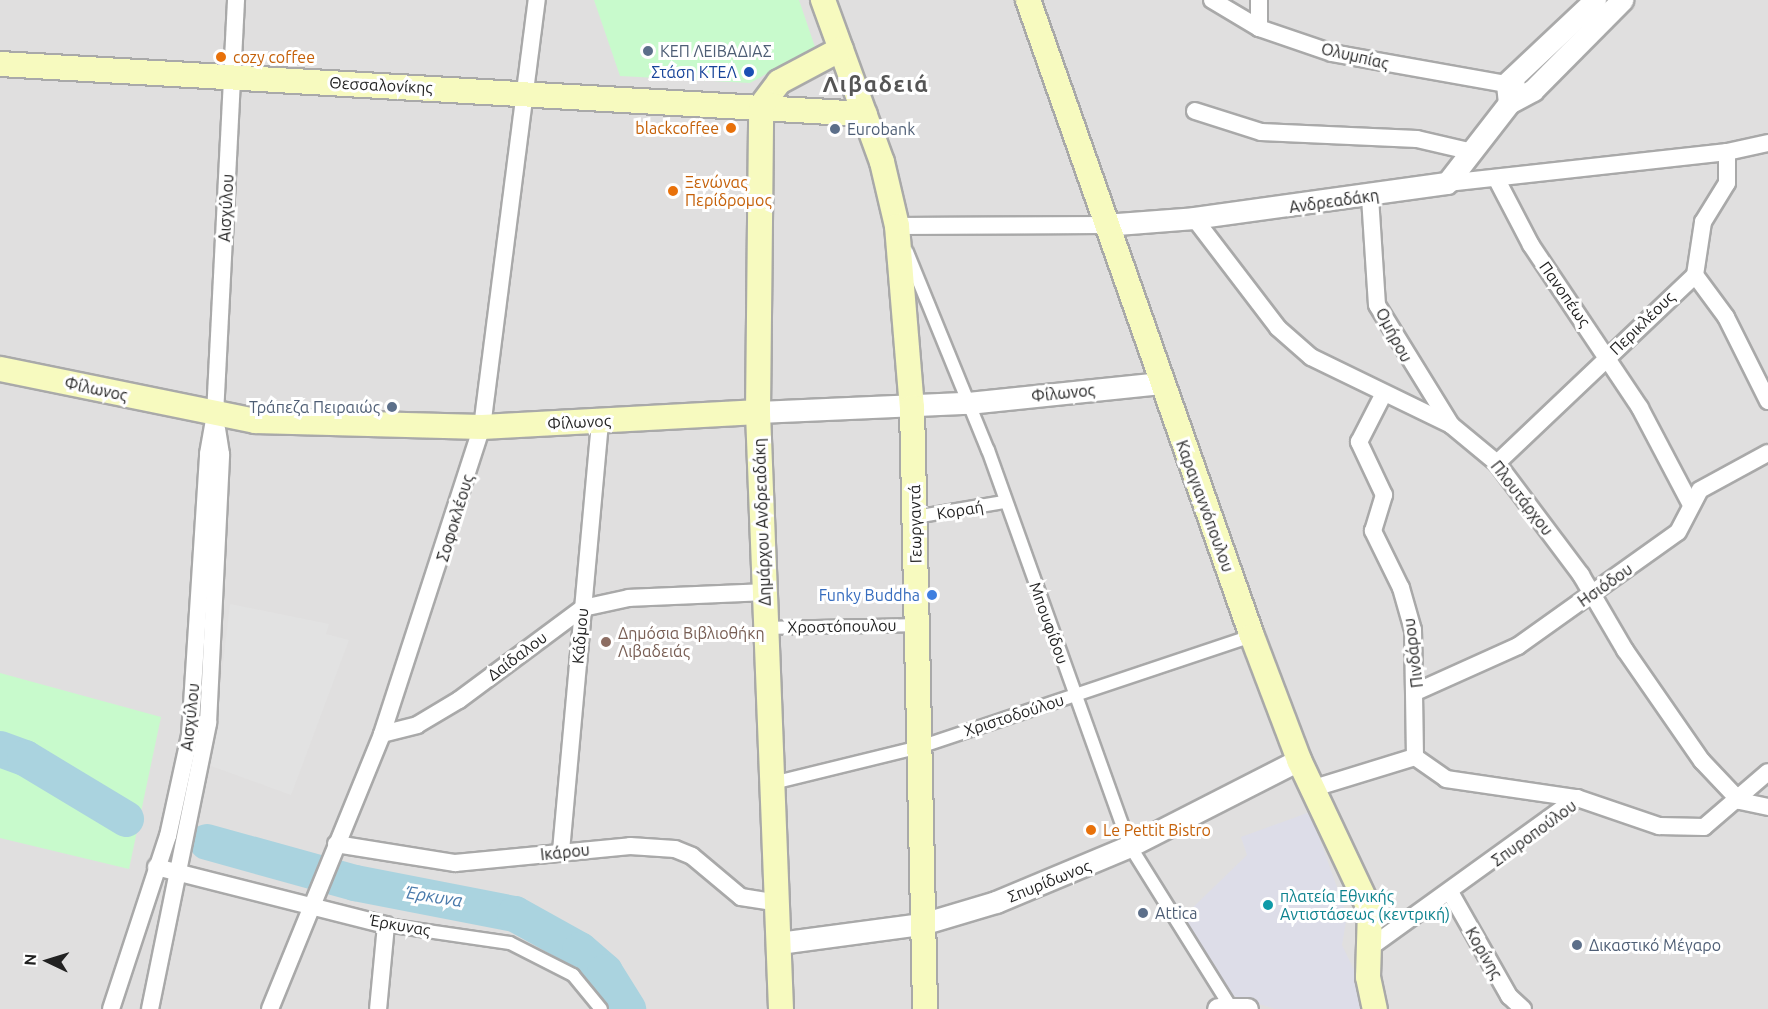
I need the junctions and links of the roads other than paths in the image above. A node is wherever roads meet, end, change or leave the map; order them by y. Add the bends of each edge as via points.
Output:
1 (236, 0) edge
2 (537, 0) edge
3 (823, 0) edge
4 (1028, 0) edge
5 (1212, 0) edge
6 (1259, 0) edge
7 (1595, 0) edge
8 (1622, 0) edge
9 (1259, 28) junction
10 (841, 49) junction
11 (0, 64) edge
12 (233, 77) junction
13 (526, 93) junction
14 (1508, 93) junction
15 (761, 106) junction
16 (1195, 111) dead end
17 (865, 114) junction
18 (1768, 143) edge
19 (1469, 151) junction
20 (1727, 152) junction
21 (1496, 178) junction
22 (1447, 183) junction
23 (1370, 196) junction
24 (1194, 218) junction
25 (1104, 225) junction
26 (897, 226) junction
27 (1695, 275) junction
28 (1607, 356) junction
29 (0, 369) edge
30 (1161, 383) junction
31 (1383, 395) junction
32 (1768, 401) edge
33 (968, 403) junction
34 (912, 407) junction
35 (758, 412) junction
36 (215, 416) junction
37 (600, 421) junction
38 (1451, 425) junction
39 (482, 427) junction
40 (1768, 453) edge
41 (1497, 463) junction
42 (1004, 502) junction
43 (1690, 503) junction
44 (915, 517) junction
45 (765, 592) junction
46 (1591, 595) junction
47 (583, 608) junction
48 (917, 625) junction
49 (767, 628) junction
50 (1252, 636) junction
51 (1418, 691) junction
52 (1075, 695) junction
53 (382, 734) junction
54 (920, 747) junction
55 (1415, 757) junction
56 (1299, 760) junction
57 (1767, 774) edge
58 (773, 783) junction
59 (1314, 788) junction
60 (1578, 798) junction
61 (1740, 801) junction
62 (1768, 807) edge
63 (1130, 846) junction
64 (334, 849) junction
65 (561, 851) junction
66 (156, 867) junction
67 (180, 872) junction
68 (1450, 892) junction
69 (777, 903) junction
70 (312, 906) junction
71 (921, 924) junction
72 (386, 925) junction
73 (779, 943) junction
74 (1372, 946) junction
75 (1232, 1008) edge
76 (111, 1009) edge
77 (150, 1009) edge
78 (270, 1009) edge
79 (378, 1009) edge
80 (601, 1009) edge
81 (781, 1009) edge
82 (925, 1009) edge
83 (1375, 1009) edge
84 (1523, 1009) edge

1 - 12 street, Αισχύλου
2 - 13 street, Σοφοκλέους
3 - 10 main road, Γεωργαντά
4 - 25 main road, Καραγιαννόπουλου
5 - 9 street, Ολυμπίας
6 - 9 street
7 - 14 street
8 - 14 street via 1533,90
9 - 14 street, Ολυμπίας via 1332,53
10 - 15 main road via 779,82
10 - 17 main road, Γεωργαντά
11 - 12 main road, Θεσσαλονίκης
12 - 13 main road, Θεσσαλονίκης
12 - 36 street, Αισχύλου
13 - 15 main road, Θεσσαλονίκης
13 - 39 street, Σοφοκλέους
14 - 19 street
15 - 17 main road, Θεσσαλονίκης
15 - 35 main road, Δημάρχου Ανδρεαδάκη
16 - 19 street via 1261,132 1417,139
17 - 26 main road, Γεωργαντά
18 - 20 street, Ανδρεαδάκη
19 - 22 street
20 - 21 street, Ανδρεαδάκη
20 - 27 street via 1727,183 1703,222
21 - 22 street, Ανδρεαδάκη
21 - 28 street, Πανοπέως via 1531,245
22 - 23 street, Ανδρεαδάκη
23 - 24 street, Ανδρεαδάκη
23 - 38 street, Ομήρου via 1377,305
24 - 25 street, Ανδρεαδάκη
24 - 31 street, Πλουτάρχου via 1278,327 1311,357
25 - 26 street, Ανδρεαδάκη
25 - 30 main road, Καραγιαννόπουλου
26 - 33 street, Μπουφίδου
26 - 34 main road, Γεωργαντά
27 - 28 street, Περικλέους
27 - 32 street via 1726,317
28 - 41 street, Περικλέους
28 - 43 street, Πανοπέως
29 - 36 main road, Φίλωνος
30 - 33 street, Φίλωνος
30 - 50 main road, Καραγιαννόπουλου
31 - 38 street, Πλουτάρχου
31 - 51 street, Πινδάρου via 1359,442 1383,485 1383,504 1373,531 1401,588 1413,630
33 - 34 street, Φίλωνος
33 - 42 street, Μπουφίδου
34 - 35 street, Φίλωνος
34 - 44 main road, Γεωργαντά
35 - 37 main road, Φίλωνος
35 - 45 main road, Δημάρχου Ανδρεαδάκη
36 - 39 main road, Φίλωνος
36 - 66 street, Αισχύλου via 208,454 190,735
36 - 67 street, Αισχύλου via 221,454 213,664 203,765
37 - 39 main road, Φίλωνος
37 - 47 street, Κάδμου
38 - 41 street, Πλουτάρχου
39 - 53 street, Σοφοκλέους
40 - 43 street, Ησιόδου via 1700,490
41 - 46 street, Πλουτάρχου
42 - 44 street, Κοραή
42 - 52 street, Μπουφίδου
43 - 46 street, Ησιόδου via 1678,532
44 - 48 main road, Γεωργαντά
45 - 47 street, Δαίδαλου via 641,597
45 - 49 main road, Δημάρχου Ανδρεαδάκη
46 - 51 street, Ησιόδου via 1518,646
46 - 61 street, Πλουτάρχου via 1702,761
47 - 53 street, Δαίδαλου via 459,700 417,725
47 - 65 street, Κάδμου
48 - 49 street, Χροστόπουλου
48 - 54 main road, Γεωργαντά
49 - 58 main road, Δημάρχου Ανδρεαδάκη
50 - 52 street, Χριστοδούλου
50 - 56 main road, Καραγιαννόπουλου
51 - 55 street, Πινδάρου
52 - 54 street, Χριστοδούλου
52 - 63 street, Μπουφίδου
53 - 64 street, Σοφοκλέους
54 - 58 street, Χριστοδούλου
54 - 71 main road, Γεωργαντά
55 - 59 street
55 - 60 street via 1446,779
56 - 59 main road, Καραγιαννόπουλου
56 - 63 street, Σπυρίδωνος
57 - 61 street, Σπυροπούλου
58 - 69 main road, Δημάρχου Ανδρεαδάκη
59 - 74 main road, Καραγιαννόπουλου via 1370,910
60 - 61 street, Σπυροπούλου via 1680,830 1704,827
60 - 68 street, Σπυροπούλου
61 - 62 street
63 - 71 street, Σπυρίδωνος via 996,902
63 - 75 street, Μπουφίδου
64 - 65 street, Ικάρου via 455,863
64 - 70 street, Σοφοκλέους
65 - 69 street, Ικάρου via 675,849 692,856 741,897
66 - 67 street, Έρκυνας
66 - 76 street, Αισχύλου
67 - 70 street, Έρκυνας
67 - 77 street, Αισχύλου
68 - 74 street, Σπυροπούλου
68 - 84 street, Κορίνης via 1509,996
69 - 73 main road, Δημάρχου Ανδρεαδάκη
70 - 72 street, Έρκυνας
70 - 78 street, Σοφοκλέους
71 - 73 street, Σπυρίδωνος
71 - 82 main road, Γεωργαντά
72 - 79 street
72 - 80 street, Έρκυνας via 510,943 573,975
73 - 81 main road, Δημάρχου Ανδρεαδάκη
74 - 83 main road, Καραγιαννόπουλου via 1368,977

